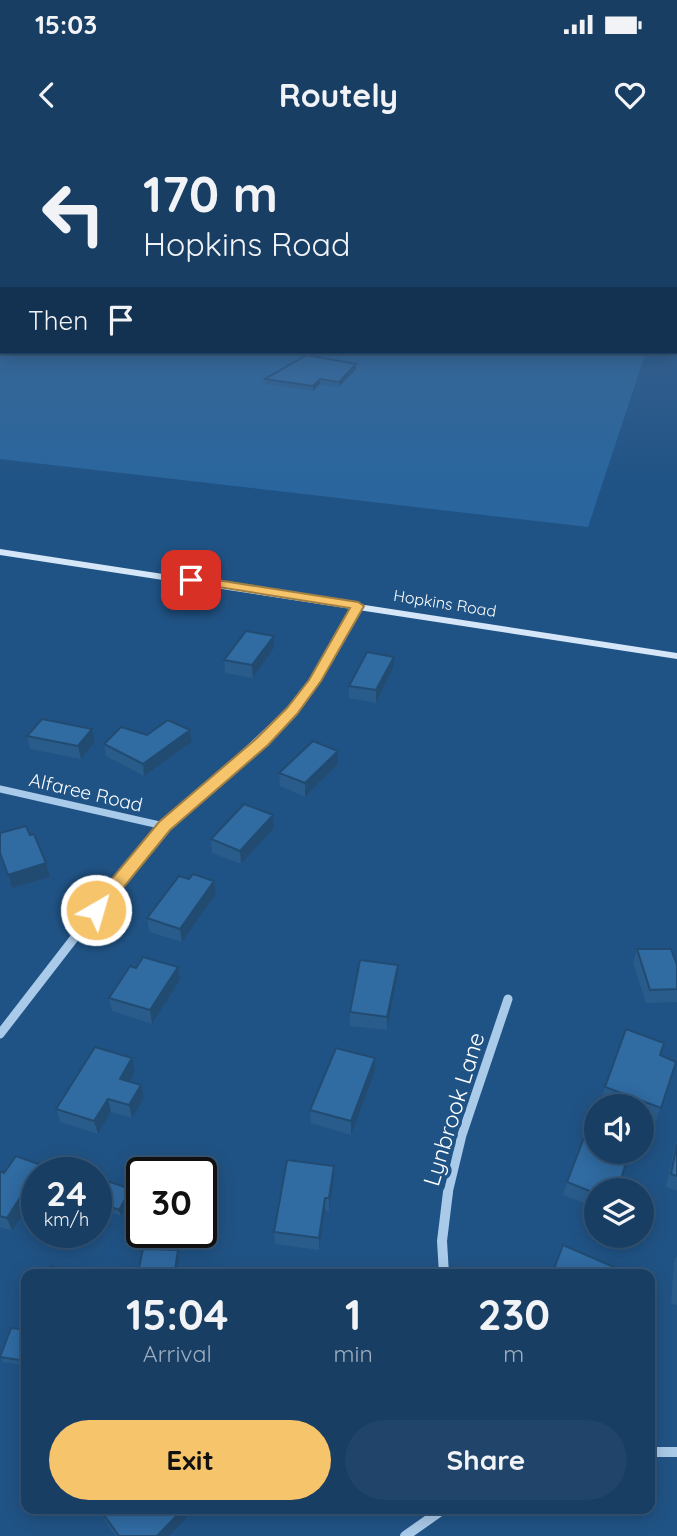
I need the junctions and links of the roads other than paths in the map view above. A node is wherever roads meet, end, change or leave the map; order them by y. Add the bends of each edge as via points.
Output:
1 (0, 552) edge
2 (358, 606) junction
3 (677, 656) edge
4 (0, 789) edge
5 (164, 826) junction
6 (508, 999) dead end
7 (0, 1034) edge
8 (443, 1269) edge
9 (655, 1451) edge
10 (677, 1452) edge
11 (436, 1514) edge
12 (405, 1536) edge

1 - 2 main road, Hopkins Road
2 - 3 main road, Hopkins Road
2 - 5 street via 292,711
4 - 5 street, Alfaree Road
5 - 7 street
6 - 8 street, Lynbrook Lane via 446,1199
9 - 10 street
11 - 12 street

